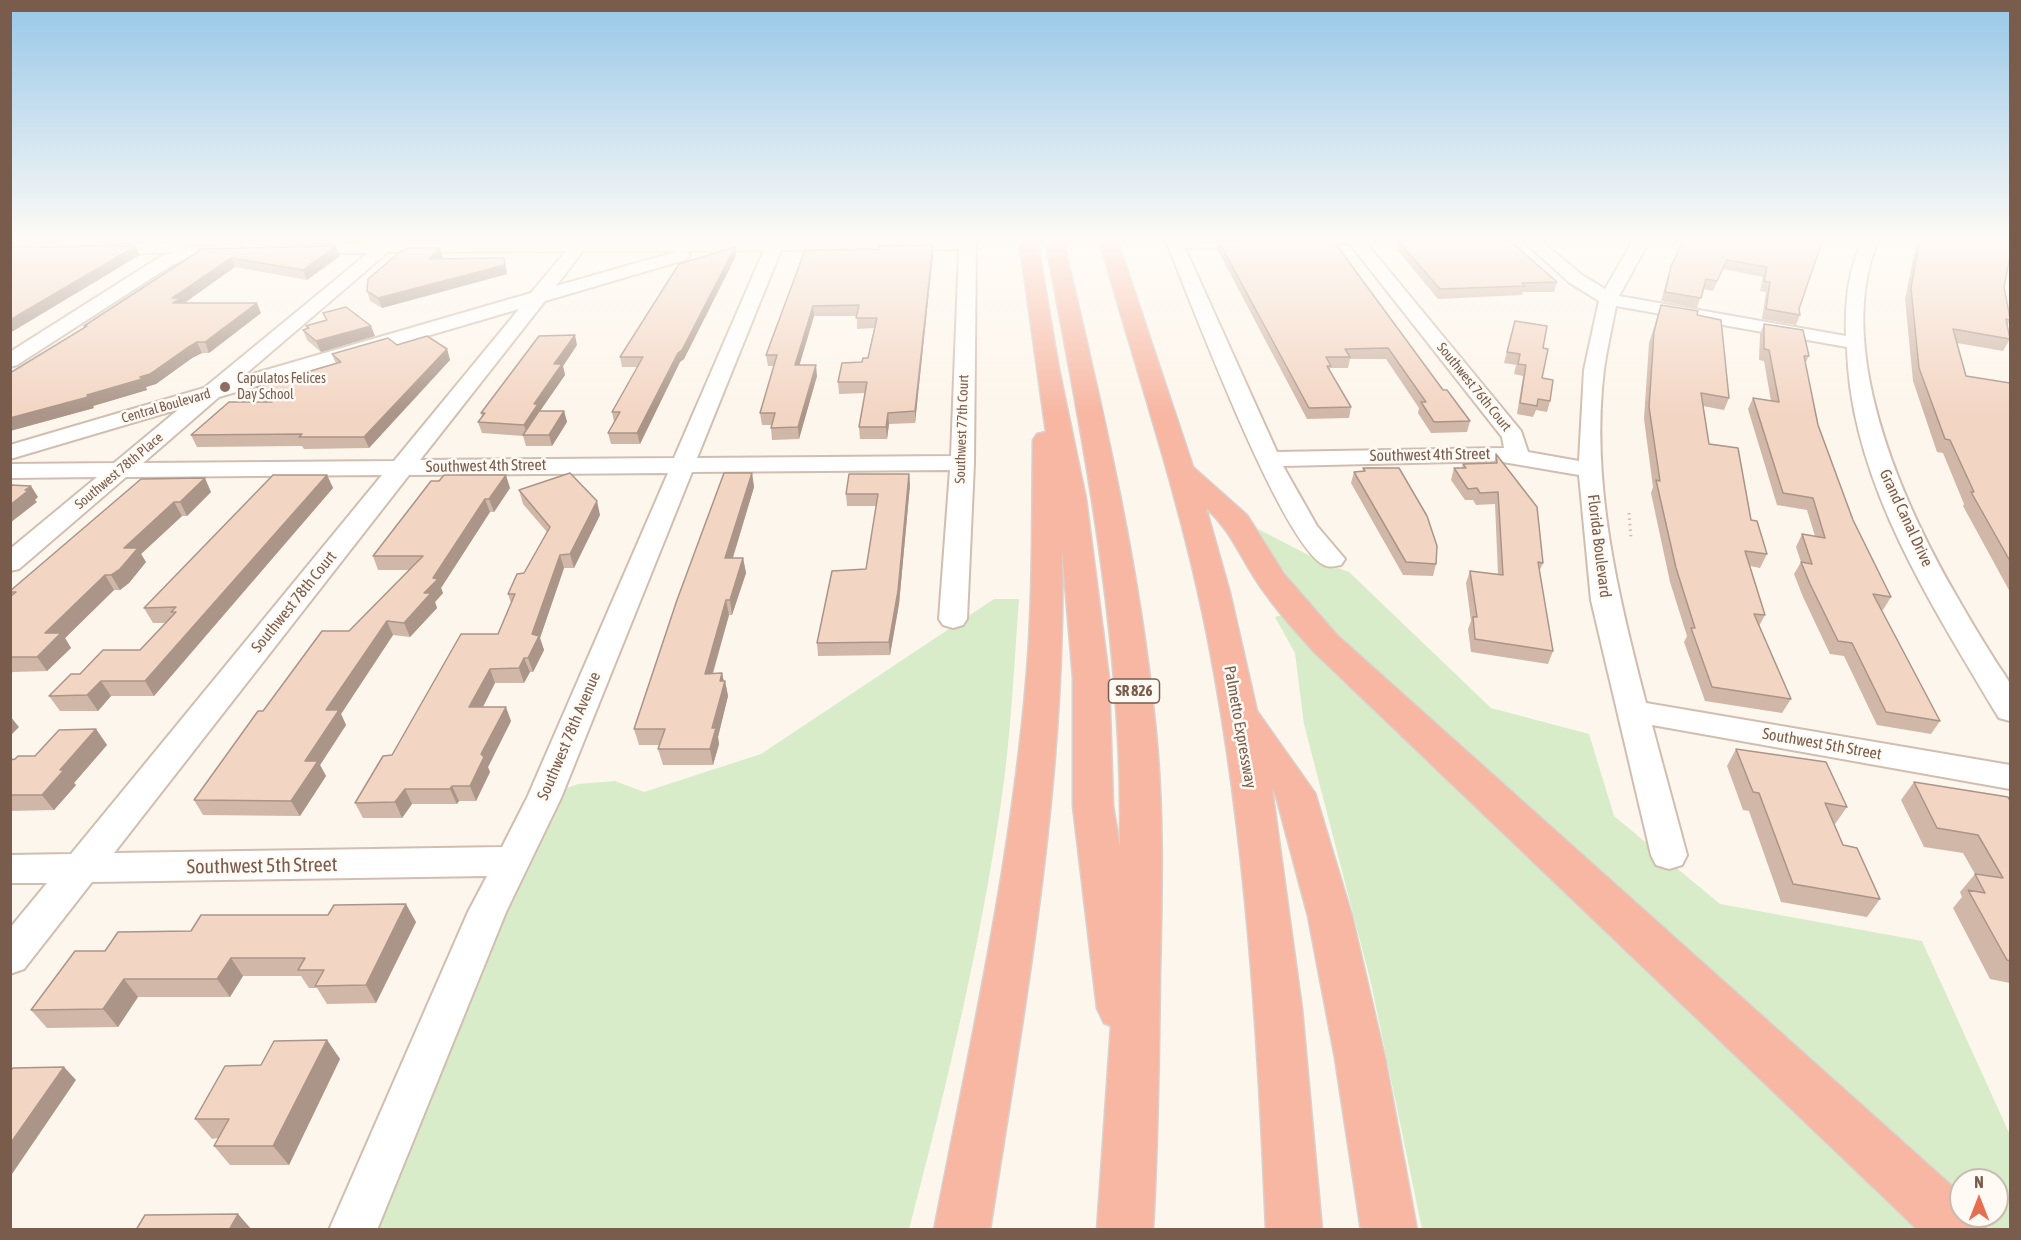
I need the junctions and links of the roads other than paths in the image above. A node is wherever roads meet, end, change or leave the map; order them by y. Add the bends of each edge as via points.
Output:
1 (108, 297) edge
2 (324, 297) edge
3 (542, 297) edge
4 (752, 297) edge
5 (967, 297) edge
6 (1036, 297) edge
7 (1066, 297) edge
8 (1126, 297) edge
9 (1198, 297) edge
10 (1401, 297) edge
11 (1605, 297) edge
12 (1857, 297) edge
13 (538, 298) junction
14 (1608, 299) junction
15 (1855, 343) junction
16 (10, 361) edge
17 (1047, 369) junction
18 (210, 393) junction
19 (1516, 450) junction
20 (10, 452) edge
21 (1269, 459) junction
22 (962, 463) junction
23 (1590, 463) junction
24 (683, 465) junction
25 (402, 467) junction
26 (1179, 469) junction
27 (10, 471) edge
28 (119, 471) junction
29 (1332, 559) dead end
30 (10, 563) edge
31 (953, 618) dead end
32 (2010, 710) edge
33 (1633, 711) junction
34 (1239, 712) junction
35 (2010, 777) edge
36 (1669, 855) dead end
37 (513, 861) junction
38 (81, 868) junction
39 (10, 870) edge
40 (10, 957) edge
41 (1131, 1150) junction
42 (353, 1230) edge
43 (962, 1230) edge
44 (1125, 1230) edge
45 (1294, 1230) edge
46 (1389, 1230) edge
47 (1959, 1230) edge

1 - 16 street
2 - 18 street, Southwest 78th Place
3 - 13 street, Central Boulevard
4 - 24 street, Southwest 78th Avenue
5 - 22 street, Southwest 77th Court
6 - 17 highway
7 - 41 highway, SR 826 via 1112,529 1137,725 1140,896
8 - 26 highway, Palmetto Expressway
9 - 21 street
10 - 19 street, Southwest 76th Court via 1513,436
11 - 14 street
12 - 15 street, Grand Canal Drive
13 - 18 street, Central Boulevard
13 - 25 street, Southwest 78th Court
14 - 15 street
14 - 23 street, Florida Boulevard via 1594,370
15 - 32 street, Grand Canal Drive via 1859,385 1890,489 1953,614
17 - 41 highway via 1072,499 1084,603 1091,678 1093,806 1124,1035
17 - 43 highway via 1042,701 1017,909
18 - 20 street, Central Boulevard
18 - 28 street, Southwest 78th Place
19 - 21 street, Southwest 4th Street via 1492,454
19 - 23 street, Southwest 4th Street
21 - 29 street via 1306,530
22 - 24 street, Southwest 4th Street
22 - 31 street, Southwest 77th Court
23 - 33 street, Florida Boulevard via 1605,600
24 - 25 street, Southwest 4th Street
24 - 37 street, Southwest 78th Avenue via 544,798
25 - 28 street, Southwest 4th Street
25 - 38 street, Southwest 78th Court
26 - 34 highway, Palmetto Expressway via 1207,566
26 - 47 highway via 1237,522 1293,608 1365,682
27 - 28 street, Southwest 4th Street
28 - 30 street, Southwest 78th Place
33 - 35 street, Southwest 5th Street
33 - 36 street, Florida Boulevard
34 - 45 highway, Palmetto Expressway via 1270,924
34 - 46 highway via 1295,793 1330,916 1360,1058
37 - 38 street, Southwest 5th Street
37 - 42 street, Southwest 78th Avenue
38 - 39 street, Southwest 5th Street
38 - 40 street, Southwest 78th Court
41 - 44 highway, SR 826

